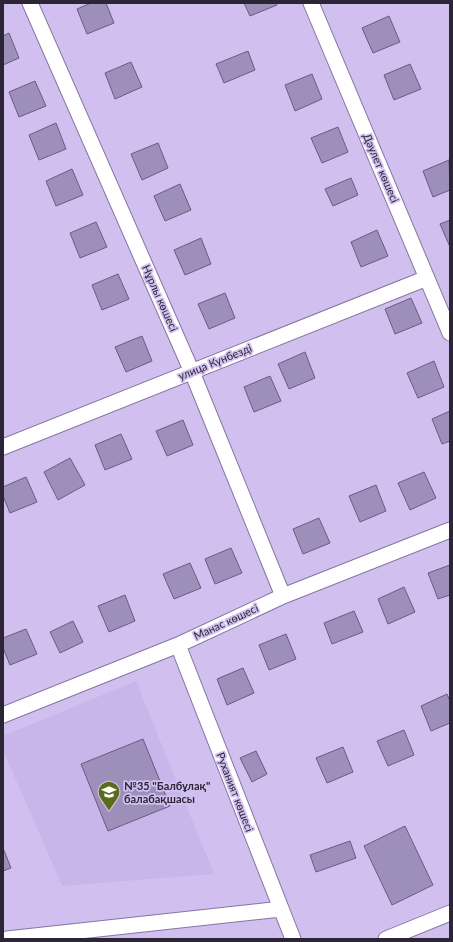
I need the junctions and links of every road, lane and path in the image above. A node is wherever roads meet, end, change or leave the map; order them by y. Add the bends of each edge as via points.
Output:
1 (30, 3) edge
2 (311, 3) edge
3 (427, 278) junction
4 (450, 332) edge
5 (192, 372) junction
6 (3, 447) edge
7 (450, 530) edge
8 (282, 596) junction
9 (178, 645) junction
10 (3, 715) edge
11 (281, 909) junction
12 (450, 913) edge
13 (7, 939) edge
14 (293, 939) edge
15 (386, 939) edge

1 - 5 street, Нұрлы көшесі
2 - 3 street, Дәулет көшесі
3 - 4 street, Дәулет көшесі
3 - 5 street, улица Күнбезді
5 - 6 street, улица Күнбезді
5 - 8 street, Нұрлы көшесі
7 - 8 street, Манас көшесі
8 - 9 street, Манас көшесі
9 - 10 street, Манас көшесі
9 - 11 street, Руханият көшесі
11 - 13 street
11 - 14 street, Руханият көшесі
12 - 15 street

